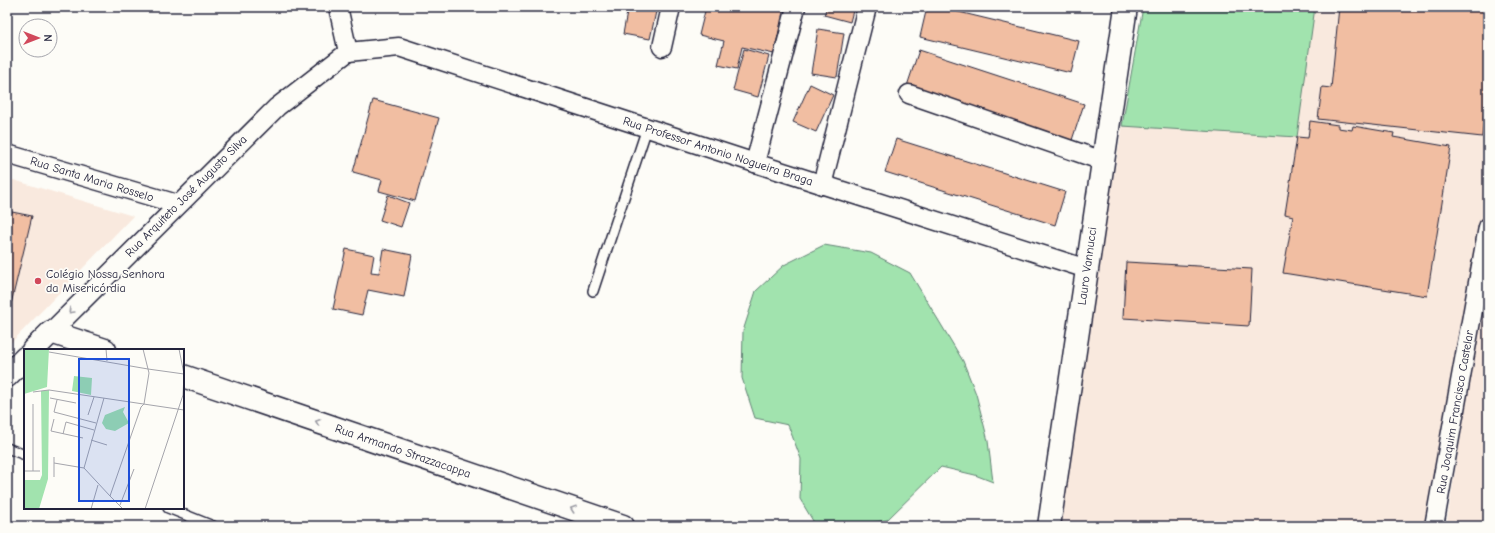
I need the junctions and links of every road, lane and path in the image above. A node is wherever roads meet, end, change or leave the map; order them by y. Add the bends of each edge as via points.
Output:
1 (338, 7) edge
2 (671, 7) edge
3 (796, 7) edge
4 (867, 7) edge
5 (1126, 7) edge
6 (662, 47) dead end
7 (348, 52) junction
8 (909, 94) dead end
9 (647, 128) junction
10 (7, 154) edge
11 (1102, 161) junction
12 (755, 164) junction
13 (822, 185) junction
14 (177, 204) junction
15 (1488, 227) edge
16 (1086, 269) junction
17 (593, 291) dead end
18 (1482, 295) edge
19 (51, 332) junction
20 (34, 349) edge
21 (102, 349) edge
22 (24, 359) edge
23 (7, 376) edge
24 (184, 376) edge
25 (7, 448) edge
26 (24, 455) edge
27 (170, 509) edge
28 (213, 526) edge
29 (624, 526) edge
30 (1049, 526) edge
31 (1434, 526) edge

1 - 7 street
2 - 6 street
3 - 12 street
4 - 13 street
5 - 11 main road, Lauro Vannucci
7 - 9 street, Rua Professor Antonio Nogueira Braga via 399,47
7 - 14 street, Rua Arquiteto José Augusto Silva via 277,108
8 - 11 street
9 - 12 street, Rua Professor Antonio Nogueira Braga
9 - 17 lane
10 - 14 street, Rua Santa Maria Rosselo
11 - 16 main road, Lauro Vannucci
12 - 13 street, Rua Professor Antonio Nogueira Braga
13 - 16 street, Rua Professor Antonio Nogueira Braga
14 -> 19 street, Rua Arquiteto José Augusto Silva
15 - 18 street, Rua Joaquim Francisco Castelar
16 - 30 main road, Lauro Vannucci
18 - 31 street, Rua Joaquim Francisco Castelar
19 - 20 main road, Rua Arquiteto José Augusto Silva
19 - 21 main road
22 - 23 main road
29 -> 24 main road, Rua Armando Strazzacappa
25 - 26 lane
27 - 28 lane

